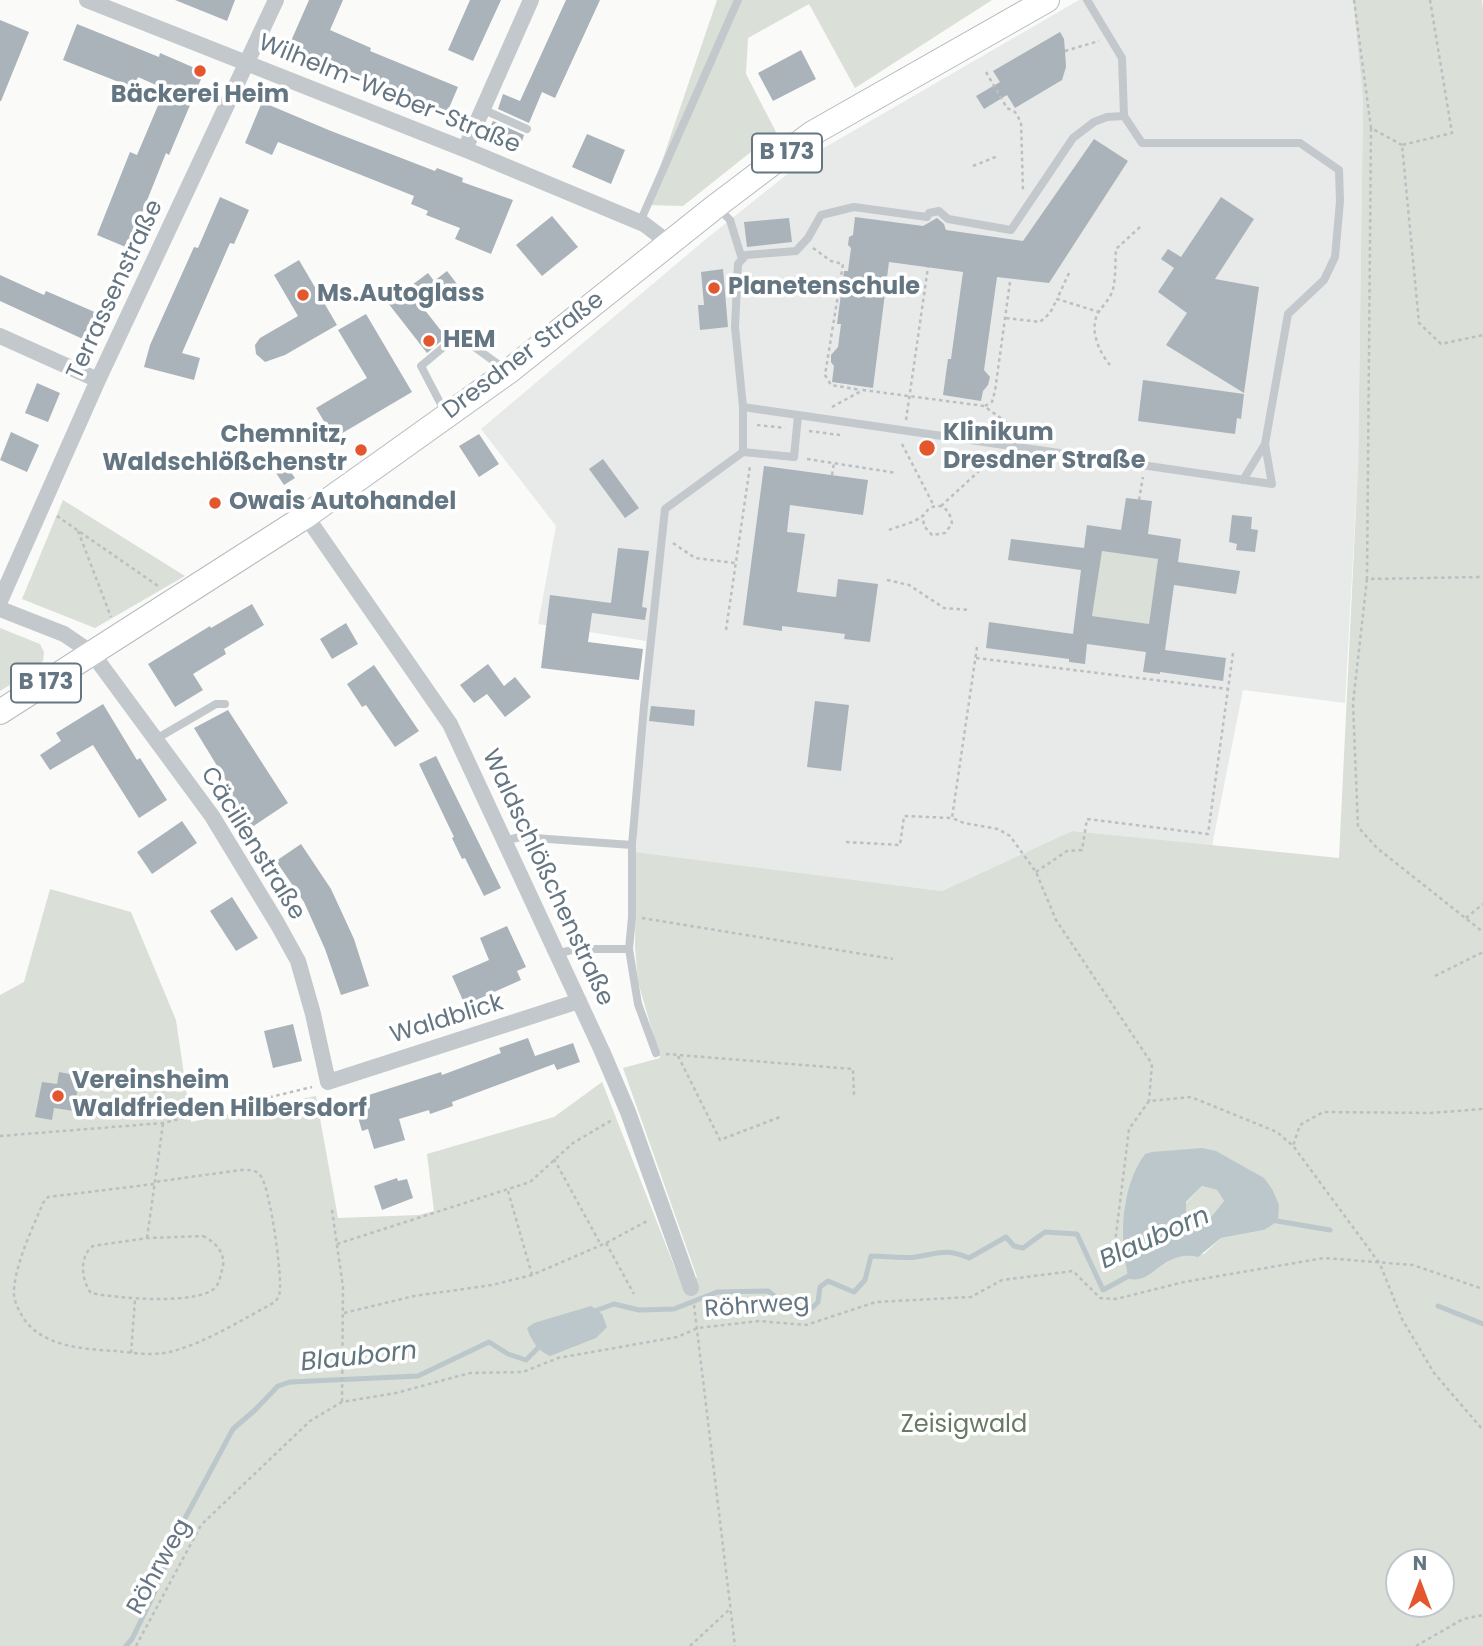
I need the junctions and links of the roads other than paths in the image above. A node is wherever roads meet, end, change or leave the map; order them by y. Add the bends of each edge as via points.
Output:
1 (87, 0) edge
2 (276, 0) edge
3 (531, 0) edge
4 (738, 0) edge
5 (1047, 0) edge
6 (1087, 0) edge
7 (248, 63) junction
8 (482, 109) junction
9 (1124, 116) junction
10 (527, 129) dead end
11 (464, 149) junction
12 (716, 206) junction
13 (640, 222) junction
14 (669, 243) junction
15 (742, 259) junction
16 (0, 336) edge
17 (508, 372) junction
18 (99, 380) junction
19 (743, 407) junction
20 (447, 415) junction
21 (798, 416) junction
22 (1265, 444) junction
23 (747, 452) junction
24 (1242, 480) junction
25 (306, 516) junction
26 (0, 601) edge
27 (0, 609) edge
28 (92, 653) junction
29 (225, 704) dead end
30 (0, 712) edge
31 (156, 739) junction
32 (504, 841) junction
33 (632, 845) junction
34 (629, 949) junction
35 (556, 954) junction
36 (579, 1001) junction
37 (656, 1053) road end
38 (328, 1082) joint
39 (691, 1288) road end

1 - 7 street, Wilhelm-Weber-Straße
2 - 7 street, Terrassenstraße
3 - 8 street
4 - 13 lane
5 - 12 main road, Dresdner Straße / B 173 via 811,134
6 - 9 lane via 1122,58
7 - 11 street, Wilhelm-Weber-Straße
7 - 18 street, Terrassenstraße
8 - 10 lane
8 - 11 street
9 - 15 lane via 1094,121 1073,138 1012,230 947,219 939,211 927,216 853,207 821,215 796,251
9 - 22 lane via 1142,143 1300,144 1339,170 1335,257 1324,280 1288,314
11 - 13 street, Wilhelm-Weber-Straße
12 - 14 main road, Dresdner Straße / B 173
12 - 15 lane via 730,220
13 - 14 street, Wilhelm-Weber-Straße
14 - 17 main road, Dresdner Straße / B 173
15 - 19 lane via 735,327
16 - 18 street
17 - 20 main road, Dresdner Straße / B 173
17 - 20 lane via 458,335 421,366
18 - 26 street, Terrassenstraße
19 - 21 lane
19 - 23 lane
20 - 25 main road, Dresdner Straße / B 173
21 - 23 lane via 793,457
21 - 24 lane
22 - 24 lane
22 - 24 lane via 1272,484
23 - 33 lane via 665,509
25 - 28 main road, Dresdner Straße / B 173
25 - 32 street, Waldschlößchenstraße via 450,724
27 - 28 street, Cäcilienstraße via 64,634
28 - 30 main road, Dresdner Straße / B 173
28 - 31 street, Cäcilienstraße
29 - 31 lane via 216,704
31 - 38 street, Cäcilienstraße via 212,816 298,961
32 - 33 lane via 520,837
32 - 35 street, Waldschlößchenstraße
33 - 34 lane
34 - 35 lane via 576,949
34 - 37 lane via 638,1004
35 - 36 street, Waldschlößchenstraße
36 - 38 street, Waldblick
36 - 39 street, Waldschlößchenstraße via 628,1112

